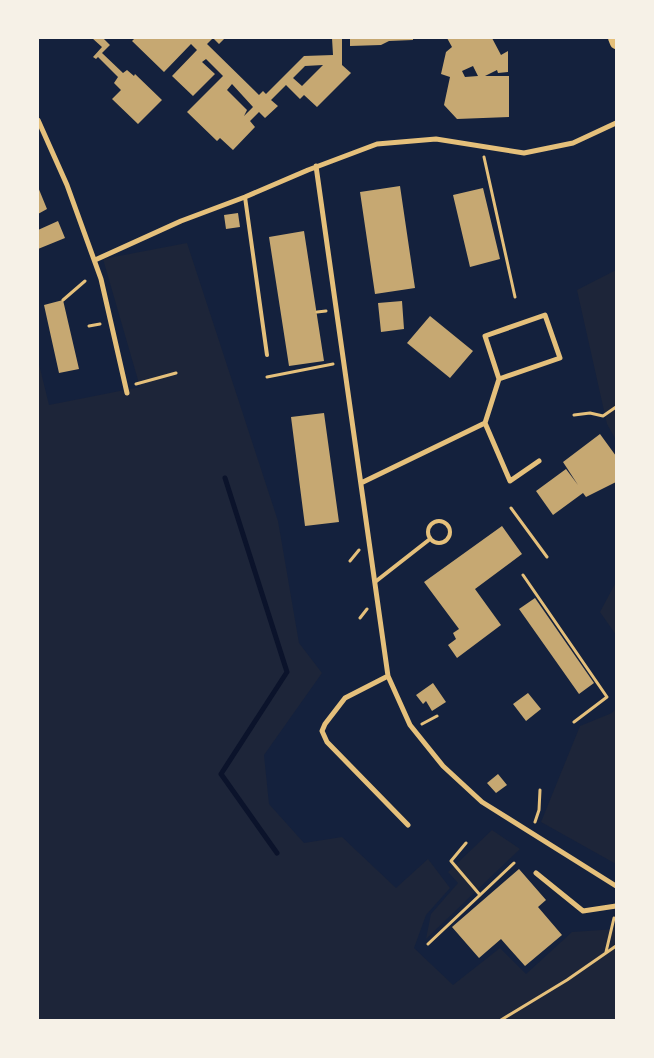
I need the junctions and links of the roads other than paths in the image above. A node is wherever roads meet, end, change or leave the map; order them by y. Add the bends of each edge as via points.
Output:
1 (614, 38) edge
2 (616, 43) edge
3 (38, 120) edge
4 (616, 123) edge
5 (316, 166) junction
6 (245, 197) junction
7 (95, 260) junction
8 (266, 356) dead end
9 (499, 379) junction
10 (127, 393) dead end
11 (484, 423) junction
12 (539, 461) dead end
13 (361, 483) junction
14 (430, 539) junction
15 (375, 582) junction
16 (388, 676) junction
17 (408, 825) dead end
18 (536, 873) dead end
19 (616, 886) edge
20 (616, 906) edge

1 - 2 main road
3 - 7 street via 68,186
4 - 5 street via 573,143 524,153 436,138 377,144
5 - 6 street
5 - 13 street
6 - 7 street via 181,221
6 - 8 lane
7 - 10 street via 102,278
9 - 9 street via 485,336 545,315 560,358
9 - 11 street
11 - 12 street via 510,481
11 - 13 street
13 - 15 street
14 - 14 lane via 430,525 436,521 447,524 450,530 446,540
14 - 15 lane
15 - 16 street
16 - 17 street via 345,698 322,731 327,742
16 - 19 street via 413,729 443,766 482,802
18 - 20 street via 583,910

